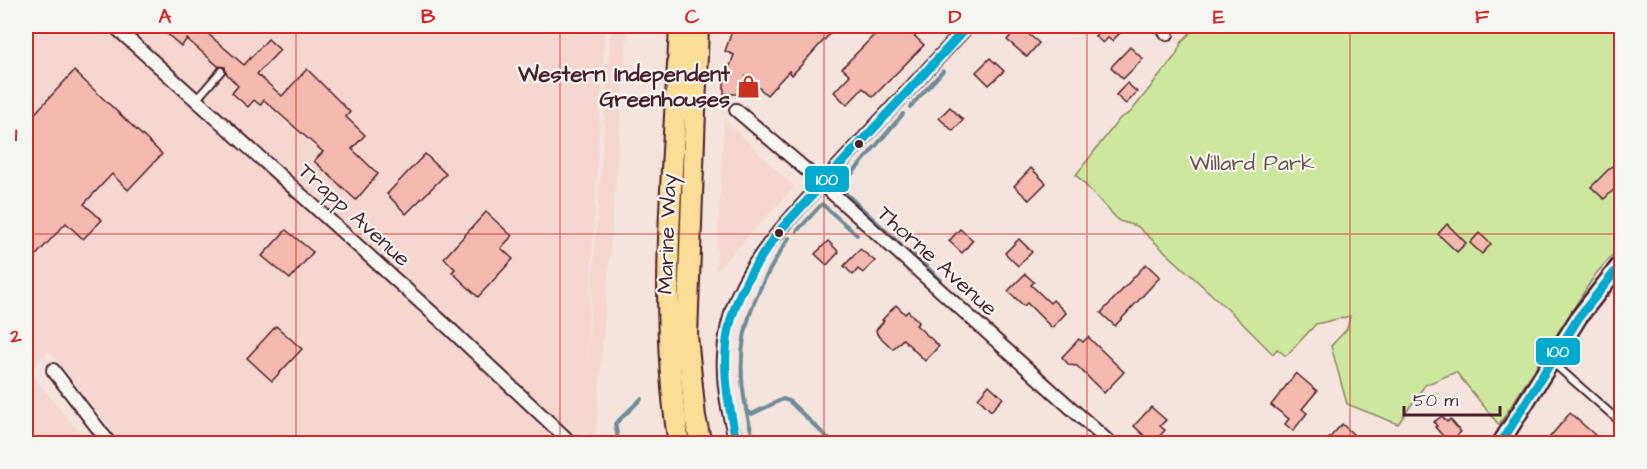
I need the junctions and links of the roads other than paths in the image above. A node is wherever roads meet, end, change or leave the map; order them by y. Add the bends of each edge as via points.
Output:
1 (114, 26) edge
2 (680, 26) edge
3 (698, 26) edge
4 (968, 26) edge
5 (221, 72) dead end
6 (197, 99) junction
7 (736, 110) dead end
8 (821, 184) junction
9 (1622, 262) edge
10 (1552, 362) junction
11 (53, 370) dead end
12 (1618, 420) dead end
13 (564, 441) edge
14 (111, 444) edge
15 (579, 444) edge
16 (679, 444) edge
17 (701, 444) edge
18 (737, 444) edge
19 (1111, 444) edge
20 (1500, 444) edge

1 - 6 street, Trapp Avenue
2 - 16 main road, Marine Way via 669,289 672,397
3 - 17 main road, Marine Way via 687,336
4 - 8 street
5 - 6 lane
6 - 13 street, Trapp Avenue via 449,328
7 - 8 street, Thorne Avenue
8 - 18 street via 767,244 734,301 724,374
8 - 19 street, Thorne Avenue
9 - 10 street via 1605,281
10 - 12 lane
10 - 20 street
11 - 14 street
13 - 15 lane

